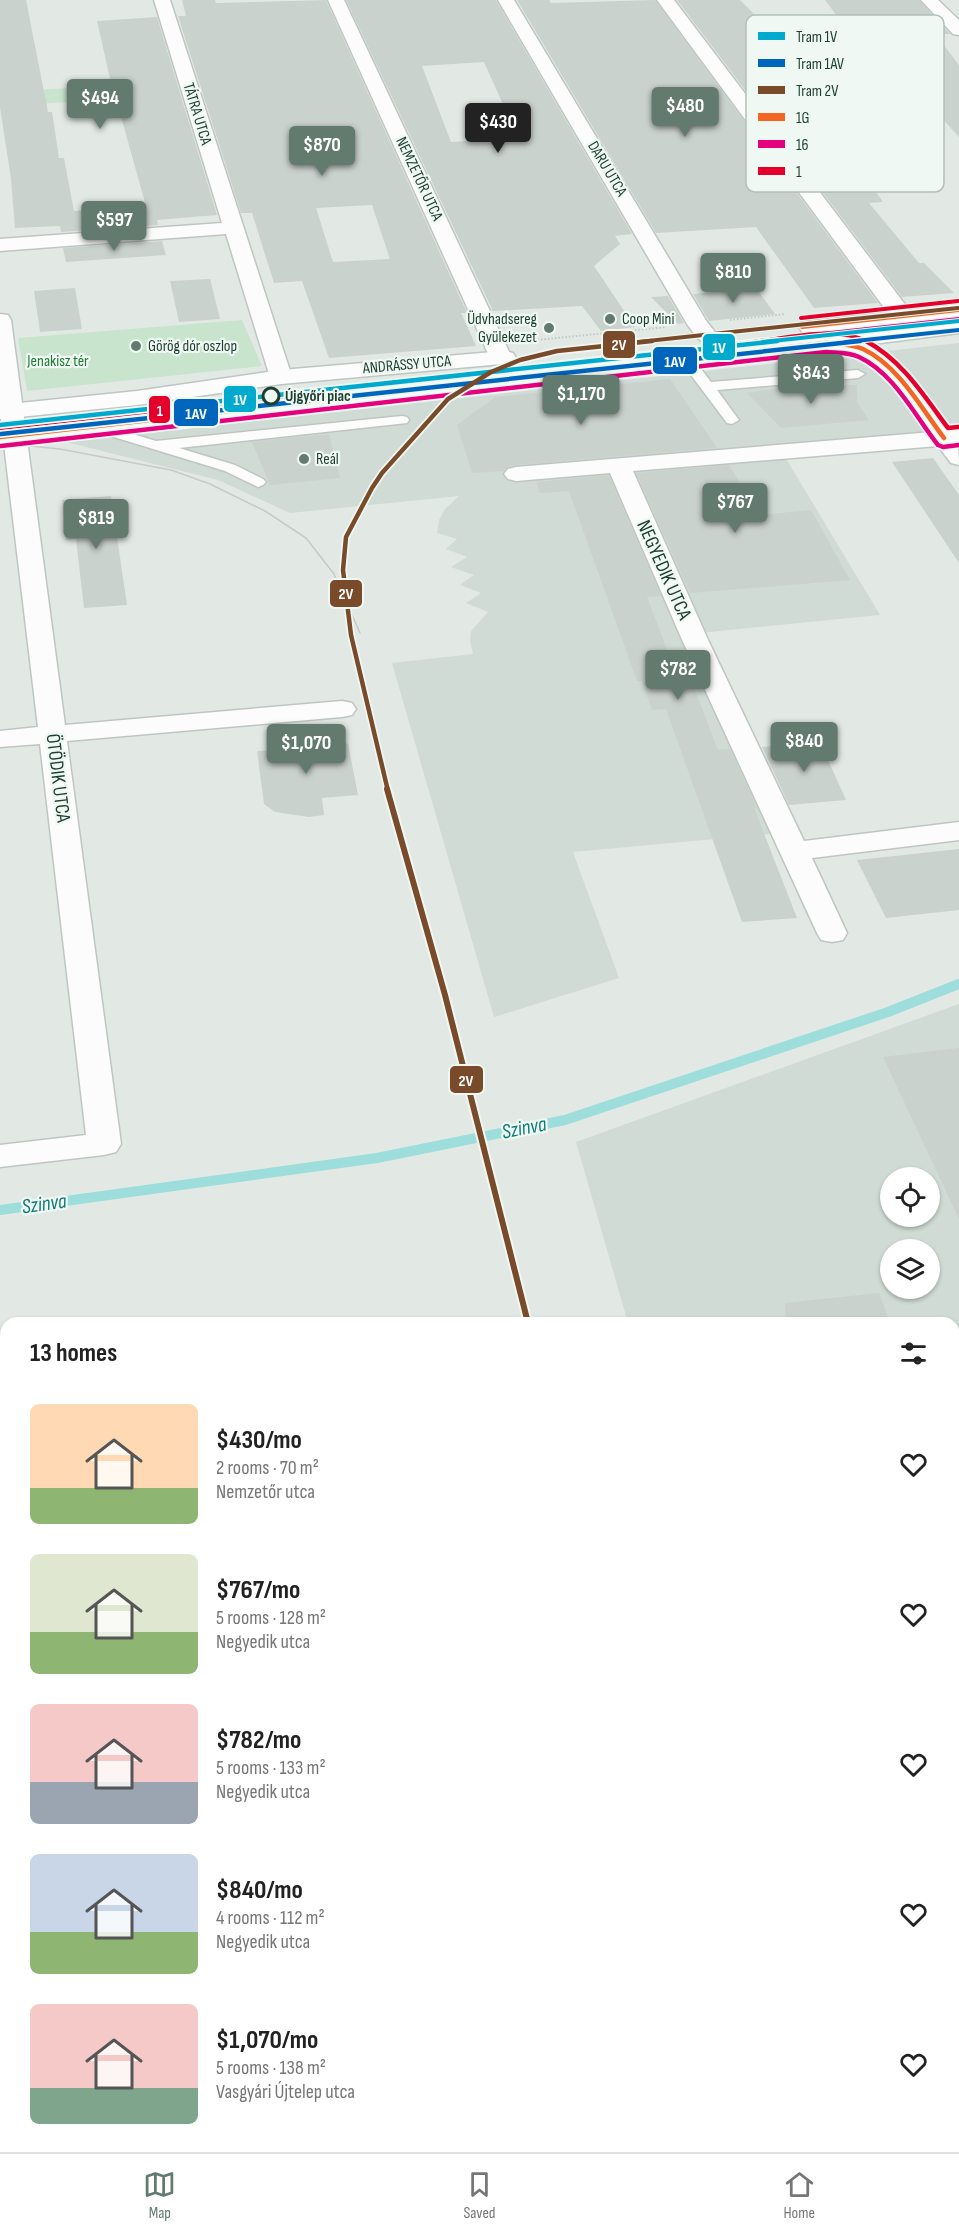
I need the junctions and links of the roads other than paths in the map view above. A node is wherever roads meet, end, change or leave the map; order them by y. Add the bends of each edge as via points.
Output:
1 (162, 0) edge
2 (336, 0) edge
3 (506, 0) edge
4 (665, 0) edge
5 (929, 0) edge
6 (950, 12) edge
7 (959, 30) edge
8 (746, 108) edge
9 (809, 192) edge
10 (232, 228) junction
11 (0, 245) edge
12 (959, 310) edge
13 (902, 316) junction
14 (0, 320) edge
15 (869, 320) junction
16 (959, 327) edge
17 (709, 338) junction
18 (861, 344) junction
19 (501, 358) junction
20 (686, 359) junction
21 (858, 374) dead end
22 (281, 376) junction
23 (707, 387) junction
24 (402, 420) dead end
25 (732, 420) dead end
26 (6, 424) edge
27 (96, 427) junction
28 (951, 437) edge
29 (155, 446) junction
30 (959, 458) edge
31 (619, 466) junction
32 (516, 474) dead end
33 (258, 483) dead end
34 (342, 710) dead end
35 (52, 734) junction
36 (0, 739) edge
37 (959, 831) edge
38 (795, 851) junction
39 (832, 933) dead end
40 (0, 1156) edge

1 - 10 street, TÁTRA UTCA
2 - 19 street, NEMZETŐR UTCA
3 - 17 street, DARU UTCA
4 - 8 street
5 - 6 street
6 - 7 street
9 - 13 street
10 - 11 street
10 - 22 street, TÁTRA UTCA
12 - 13 street, ANDRÁSSY UTCA
13 - 15 street, ANDRÁSSY UTCA
14 - 26 street, ÖTÖDIK UTCA
15 - 17 street, ANDRÁSSY UTCA
15 - 18 street via 856,332
16 - 18 street
17 - 19 street, ANDRÁSSY UTCA
18 - 20 street, ANDRÁSSY UTCA via 826,343
18 - 28 street
19 - 22 street, ANDRÁSSY UTCA
20 - 23 lane
20 - 27 street, ANDRÁSSY UTCA
21 - 23 lane
22 - 26 street, ANDRÁSSY UTCA via 137,398
23 - 25 lane
24 - 29 lane
26 - 27 street, ANDRÁSSY UTCA
26 - 35 street, ÖTÖDIK UTCA
27 - 29 lane
28 - 30 street
28 - 31 street
29 - 33 lane via 230,468
31 - 32 street
31 - 38 street, NEGYEDIK UTCA via 696,642
34 - 35 street
35 - 36 street
35 - 40 street, ÖTÖDIK UTCA via 104,1144
37 - 38 street
38 - 39 street, NEGYEDIK UTCA

